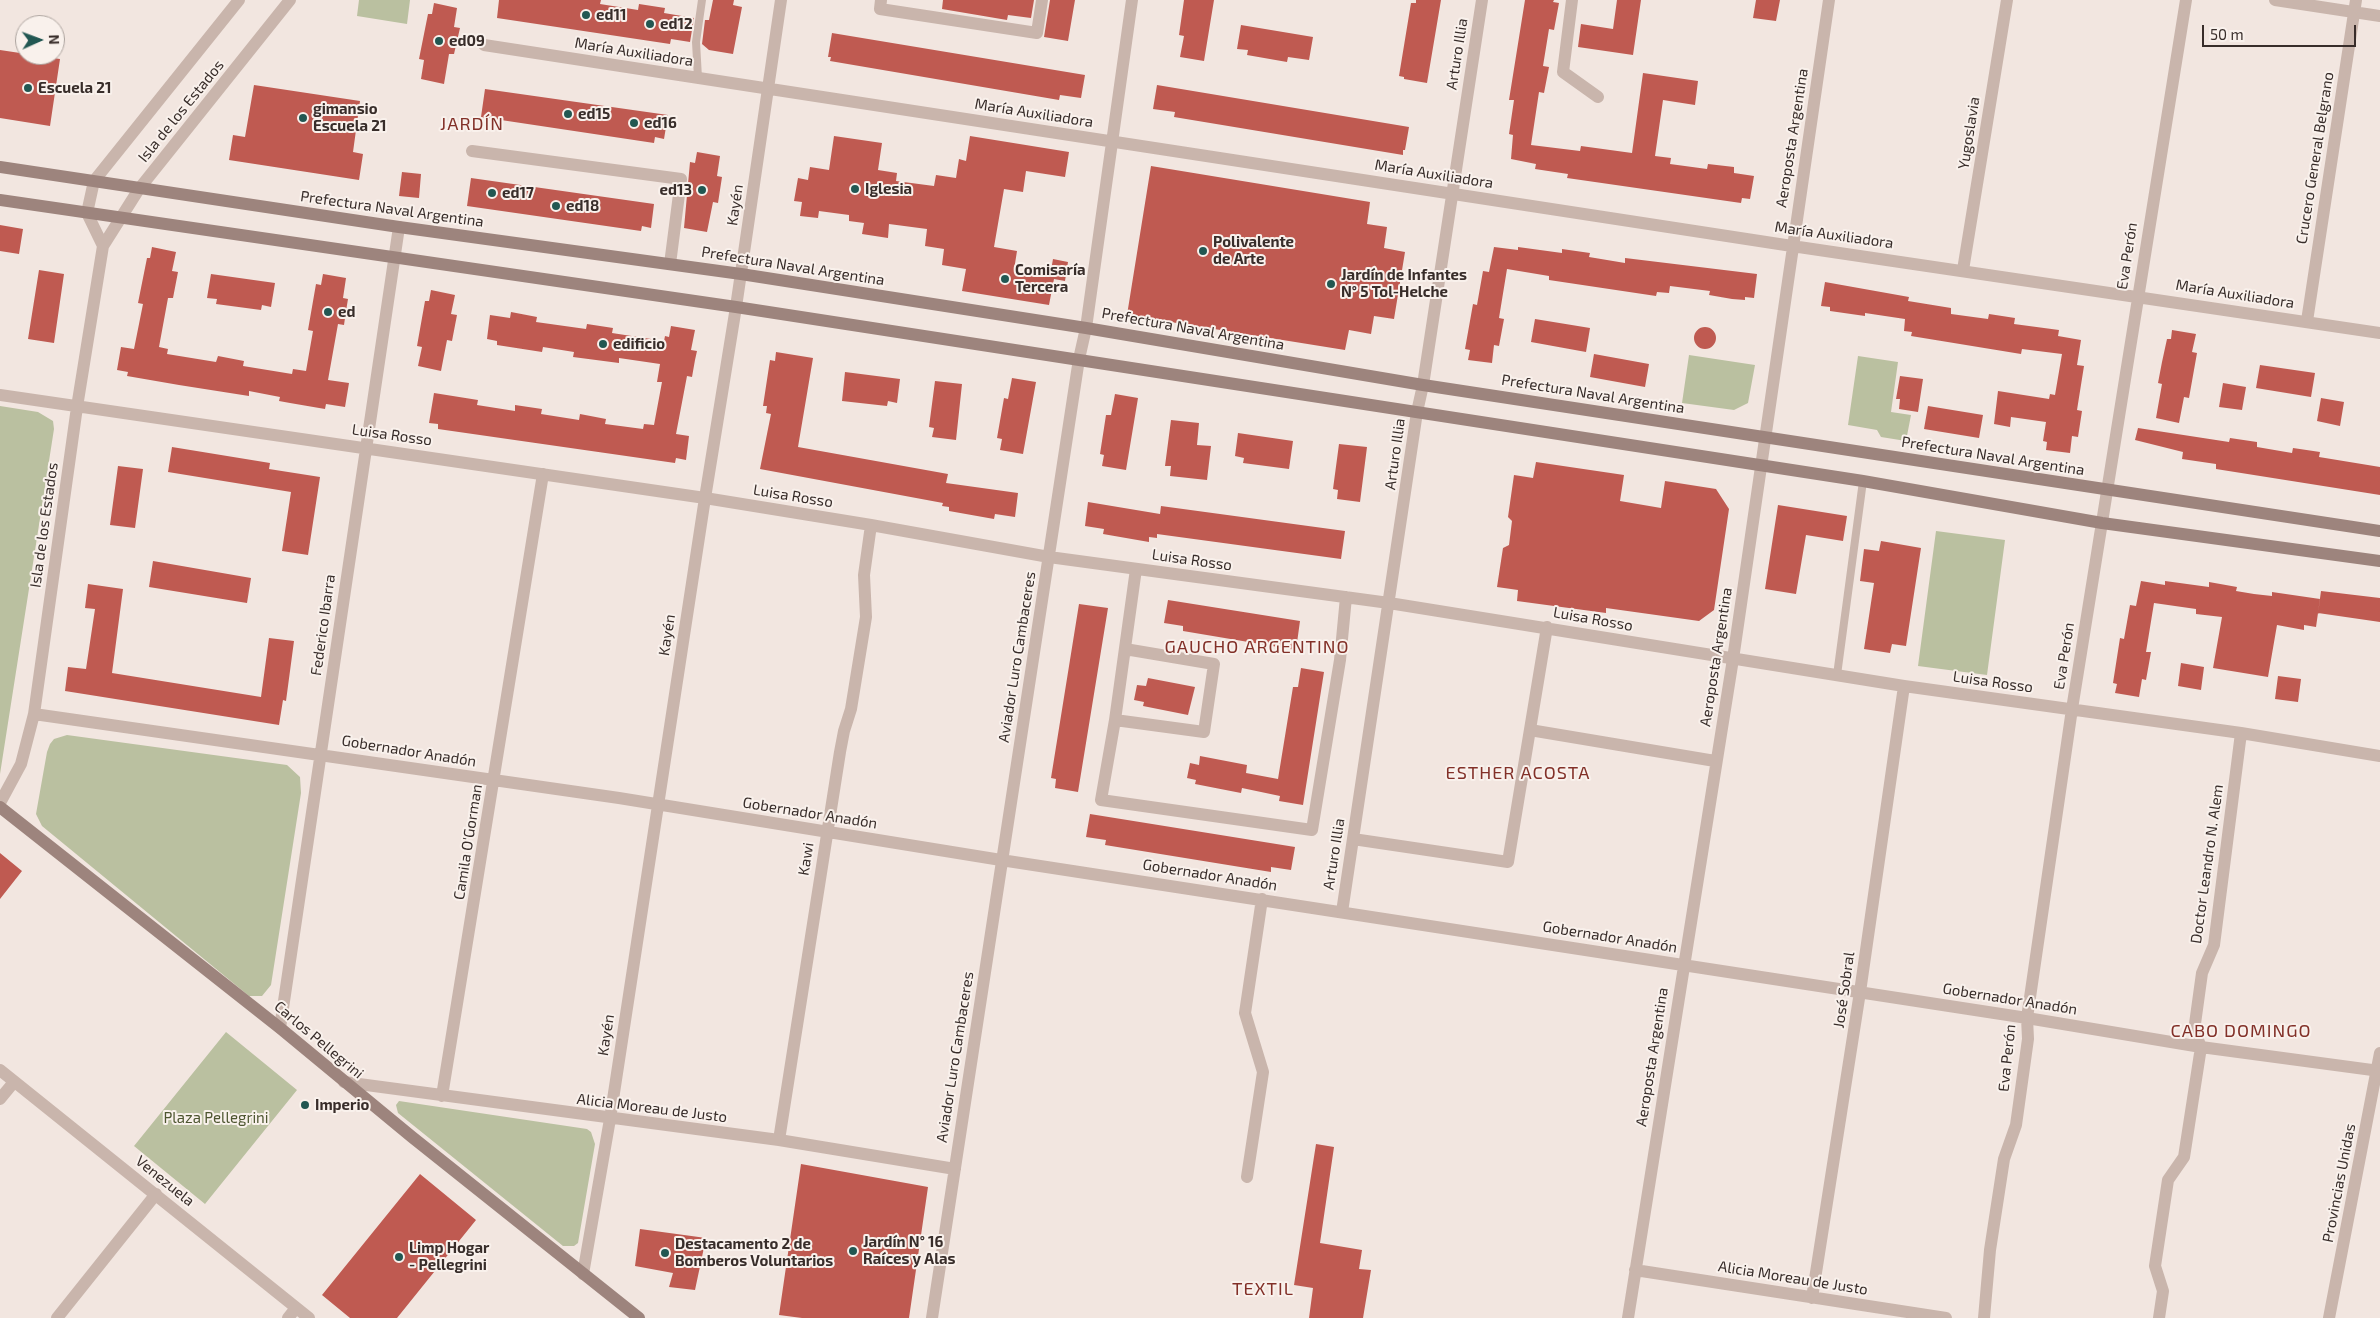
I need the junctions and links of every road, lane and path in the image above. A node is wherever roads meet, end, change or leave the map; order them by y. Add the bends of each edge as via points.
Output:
1 (239, 0) edge
2 (290, 0) edge
3 (702, 0) edge
4 (781, 0) edge
5 (881, 0) edge
6 (1042, 0) edge
7 (1132, 0) edge
8 (1482, 0) edge
9 (1572, 0) edge
10 (1830, 0) edge
11 (2007, 0) edge
12 (2186, 0) edge
13 (2275, 0) edge
14 (2355, 6) edge
15 (2380, 16) edge
16 (484, 44) dead end
17 (698, 78) junction
18 (768, 89) junction
19 (1598, 97) dead end
20 (1110, 141) junction
21 (472, 151) dead end
22 (0, 167) edge
23 (94, 181) junction
24 (139, 189) junction
25 (1452, 194) junction
26 (0, 200) edge
27 (87, 213) junction
28 (122, 218) junction
29 (399, 227) junction
30 (103, 246) junction
31 (1792, 246) junction
32 (393, 259) junction
33 (670, 264) junction
34 (1963, 270) junction
35 (741, 274) junction
36 (2137, 295) junction
37 (736, 307) junction
38 (2307, 321) junction
39 (1086, 328) junction
40 (2380, 333) edge
41 (1079, 359) junction
42 (1423, 385) junction
43 (0, 395) edge
44 (77, 407) junction
45 (1417, 412) junction
46 (1764, 437) junction
47 (366, 448) junction
48 (1760, 465) junction
49 (544, 474) junction
50 (1863, 481) junction
51 (2107, 490) junction
52 (705, 498) junction
53 (2102, 523) junction
54 (871, 525) junction
55 (2380, 531) edge
56 (1049, 557) junction
57 (2380, 561) edge
58 (1136, 569) junction
59 (1346, 597) junction
60 (1390, 603) junction
61 (1547, 627) junction
62 (1125, 649) junction
63 (1733, 659) junction
64 (1837, 675) junction
65 (1904, 686) junction
66 (2072, 709) junction
67 (34, 714) junction
68 (1115, 720) junction
69 (1530, 730) junction
70 (2240, 733) junction
71 (321, 754) junction
72 (2380, 756) edge
73 (1715, 761) junction
74 (494, 780) junction
75 (0, 803) edge
76 (658, 804) junction
77 (0, 807) edge
78 (827, 833) junction
79 (1353, 838) junction
80 (1001, 860) junction
81 (1262, 900) junction
82 (1342, 912) junction
83 (1682, 965) junction
84 (1860, 992) junction
85 (2028, 1018) junction
86 (280, 1028) junction
87 (2201, 1047) junction
88 (2380, 1053) edge
89 (0, 1070) edge
90 (2379, 1071) edge
91 (14, 1082) junction
92 (344, 1082) junction
93 (442, 1096) junction
94 (0, 1099) edge
95 (610, 1119) junction
96 (779, 1140) junction
97 (955, 1169) junction
98 (1247, 1177) dead end
99 (156, 1194) junction
100 (1635, 1270) junction
101 (583, 1274) junction
102 (1812, 1298) junction
103 (292, 1313) edge
104 (57, 1318) edge
105 (309, 1318) edge
106 (639, 1318) edge
107 (932, 1318) edge
108 (1628, 1318) edge
109 (1946, 1318) edge
110 (1984, 1318) edge
111 (2159, 1318) edge
112 (2329, 1318) edge

1 - 23 street, Isla de los Estados
2 - 24 street, Isla de los Estados
3 - 17 lane via 696,42
4 - 18 street, Kayén
5 - 6 street via 880,9 1037,33
7 - 20 street, Aviador Luro Cambaceres
8 - 25 street, Arturo Illia
9 - 19 street via 1564,72
10 - 31 street, Aeroposta Argentina
11 - 34 street, Yugoslavia
12 - 36 street, Eva Perón
13 - 14 street
14 - 15 street
14 - 38 street, Crucero General Belgrano
16 - 17 street, María Auxiliadora
17 - 18 street, María Auxiliadora
18 - 20 street, María Auxiliadora
18 - 35 street, Kayén
20 - 25 street, María Auxiliadora
20 - 39 street, Aviador Luro Cambaceres
21 - 33 street via 681,179
22 - 23 main road, Prefectura Naval Argentina
23 - 24 main road, Prefectura Naval Argentina
23 - 27 street, Isla de los Estados
24 - 28 street, Isla de los Estados
24 - 29 main road, Prefectura Naval Argentina
25 - 31 street, María Auxiliadora
25 - 42 street, Arturo Illia
26 - 27 main road
27 - 28 main road
27 - 30 street
28 - 30 street, Isla de los Estados
28 - 32 main road
29 - 32 street, Federico Ibarra
29 - 33 main road, Prefectura Naval Argentina
30 - 44 street, Isla de los Estados
31 - 34 street, María Auxiliadora
31 - 46 street, Aeroposta Argentina
32 - 37 main road
32 - 47 street, Federico Ibarra
33 - 35 main road, Prefectura Naval Argentina
34 - 36 street, María Auxiliadora
35 - 37 street, Kayén
35 - 39 main road, Prefectura Naval Argentina
36 - 38 street, María Auxiliadora
36 - 51 street, Eva Perón
37 - 41 main road
37 - 52 street, Kayén
38 - 40 street, María Auxiliadora
39 - 41 street, Aviador Luro Cambaceres
39 - 42 main road, Prefectura Naval Argentina
41 - 45 main road
41 - 56 street, Aviador Luro Cambaceres
42 - 45 street, Arturo Illia
42 - 46 main road, Prefectura Naval Argentina
43 - 44 street, Luisa Rosso
44 - 47 street, Luisa Rosso
44 - 67 street, Isla de los Estados
45 - 48 main road
45 - 60 street, Arturo Illia
46 - 48 street, Aeroposta Argentina
46 - 51 main road, Prefectura Naval Argentina
47 - 49 street, Luisa Rosso
47 - 71 street, Federico Ibarra
48 - 50 main road
48 - 63 street, Aeroposta Argentina
49 - 52 street, Luisa Rosso
49 - 74 street, Camila O'Gorman
50 - 53 main road
50 - 64 lane
51 - 53 street, Eva Perón
51 - 55 main road, Prefectura Naval Argentina
52 - 54 street, Luisa Rosso
52 - 76 street, Kayén
53 - 57 main road
53 - 66 street, Eva Perón
54 - 56 street, Luisa Rosso
54 - 78 street, Kawi via 864,575 866,617
56 - 58 street, Luisa Rosso
56 - 80 street, Aviador Luro Cambaceres
58 - 59 street, Luisa Rosso
58 - 62 street
59 - 60 street, Luisa Rosso
59 - 68 street via 1340,660 1312,830 1101,800
60 - 61 street, Luisa Rosso
60 - 79 street, Arturo Illia
61 - 63 street, Luisa Rosso
61 - 69 street
62 - 68 street
62 - 68 street via 1214,664 1213,674 1204,732
63 - 64 street, Luisa Rosso
63 - 73 street, Aeroposta Argentina
64 - 65 street, Luisa Rosso
65 - 66 street, Luisa Rosso
65 - 84 street, José Sobral
66 - 70 street, Luisa Rosso
66 - 85 street, Eva Perón
67 - 71 street, Gobernador Anadón
67 - 75 street, Isla de los Estados via 21,764
69 - 73 street
69 - 79 street via 1508,862
70 - 72 street, Luisa Rosso
70 - 87 street, Doctor Leandro N. Alem via 2214,945 2202,973 2194,1031
71 - 74 street, Gobernador Anadón
71 - 86 street, Federico Ibarra
73 - 83 street, Aeroposta Argentina
74 - 76 street, Gobernador Anadón
74 - 93 street, Camila O'Gorman
76 - 78 street, Gobernador Anadón
76 - 95 street, Kayén
77 - 86 main road, Carlos Pellegrini
78 - 80 street, Gobernador Anadón
78 - 96 street, Kawi
79 - 82 street, Arturo Illia
80 - 81 street, Gobernador Anadón
80 - 97 street, Aviador Luro Cambaceres
81 - 82 street, Gobernador Anadón
81 - 98 street via 1245,1013 1263,1072
82 - 83 street, Gobernador Anadón
83 - 84 street, Gobernador Anadón
83 - 100 street, Aeroposta Argentina
84 - 85 street, Gobernador Anadón
84 - 102 street, José Sobral
85 - 87 street, Gobernador Anadón
85 - 110 street, Eva Perón via 2016,1126 2004,1159 1990,1250
86 - 92 main road, Carlos Pellegrini
87 - 90 street, Gobernador Anadón
87 - 111 street, Doctor Leandro N. Alem via 2184,1157 2168,1180 2155,1266 2163,1291
88 - 90 street, Provincias Unidas
89 - 91 street, Venezuela
90 - 112 street, Provincias Unidas
91 - 94 street
91 - 99 street, Venezuela
92 - 93 street, Alicia Moreau de Justo
92 - 101 main road, Carlos Pellegrini
93 - 95 street, Alicia Moreau de Justo
95 - 96 street, Alicia Moreau de Justo
95 - 101 street, Kayén
96 - 97 street, Alicia Moreau de Justo
97 - 107 street, Aviador Luro Cambaceres
99 - 103 street, Venezuela
99 - 104 street
100 - 102 street, Alicia Moreau de Justo
100 - 108 street, Aeroposta Argentina
101 - 106 main road, Carlos Pellegrini
102 - 109 street, Alicia Moreau de Justo
103 - 105 street, Venezuela

